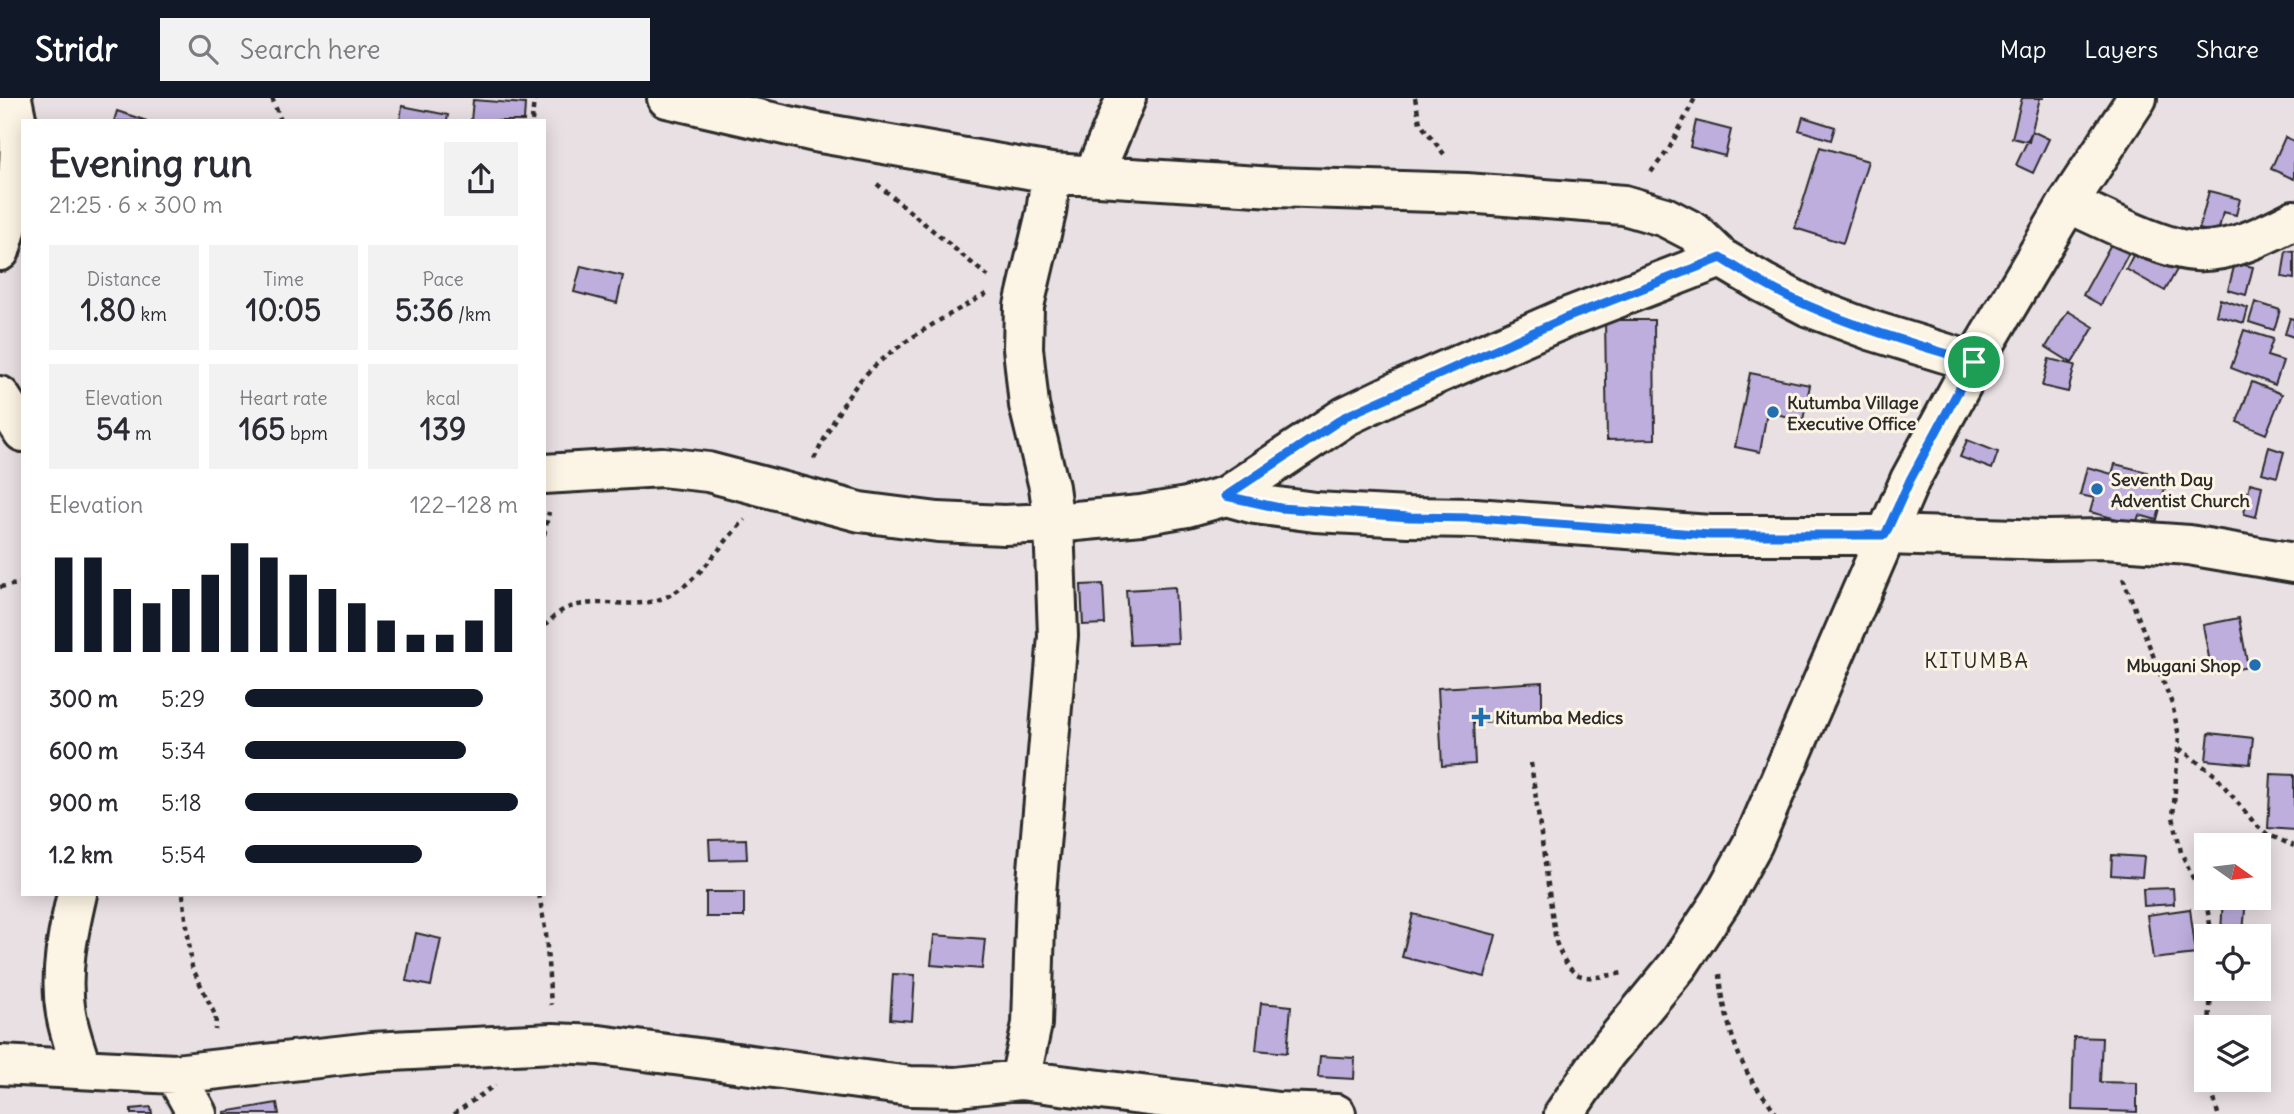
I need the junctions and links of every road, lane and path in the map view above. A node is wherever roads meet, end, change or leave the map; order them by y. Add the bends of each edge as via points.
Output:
1 (12, 98) edge
2 (272, 98) edge
3 (534, 98) edge
4 (667, 98) edge
5 (1126, 98) edge
6 (1415, 98) edge
7 (1695, 98) edge
8 (2137, 98) edge
9 (280, 119) edge
10 (532, 119) edge
11 (1051, 173) junction
12 (1094, 174) junction
13 (867, 176) dead end
14 (1466, 193) junction
15 (2068, 203) junction
16 (1624, 205) junction
17 (2294, 220) edge
18 (0, 251) edge
19 (1721, 258) junction
20 (1012, 296) junction
21 (1974, 362) junction
22 (0, 396) edge
23 (21, 429) edge
24 (21, 440) edge
25 (0, 441) edge
26 (546, 474) edge
27 (783, 492) junction
28 (1226, 496) junction
29 (1054, 523) junction
30 (1885, 535) junction
31 (2105, 539) junction
32 (2294, 563) edge
33 (21, 583) edge
34 (0, 586) edge
35 (546, 624) edge
36 (2179, 748) junction
37 (1531, 762) dead end
38 (2294, 846) edge
39 (76, 896) edge
40 (183, 896) edge
41 (539, 896) edge
42 (2210, 924) edge
43 (1679, 964) junction
44 (1720, 965) dead end
45 (553, 1043) junction
46 (0, 1065) edge
47 (81, 1067) junction
48 (192, 1071) junction
49 (1035, 1081) junction
50 (2212, 1092) edge
51 (197, 1114) edge
52 (1336, 1114) edge
53 (1564, 1114) edge
54 (1776, 1114) edge
55 (2218, 1114) edge

1 - 18 street via 19,137 18,168
2 - 9 path
3 - 10 path
4 - 11 street via 827,134
5 - 12 street
6 - 14 path via 1420,123
7 - 16 path via 1669,149
8 - 15 street
11 - 12 street
11 - 20 street via 1046,213
12 - 14 street via 1274,187
13 - 20 path
14 - 16 street
15 - 17 street via 2156,241 2194,251 2222,249
15 - 21 street
16 - 19 street via 1665,217 1694,232
19 - 21 street via 1809,307
19 - 28 street via 1563,319 1346,416
20 - 27 path via 948,315 885,358 858,383 814,460
20 - 29 street via 1028,405
21 - 30 street
22 - 23 street
24 - 25 street
26 - 27 street via 662,467 708,472
27 - 29 street via 898,518 1004,525
27 - 35 path via 746,519 686,585 665,598 564,609
28 - 29 street via 1187,508
28 - 30 street via 1280,508 1710,535
29 - 49 street via 1058,636 1036,893
30 - 31 street
30 - 43 street via 1753,843
31 - 32 street via 2189,545
31 - 36 path via 2172,704
33 - 34 path
36 - 38 path via 2215,775 2256,825
36 - 42 path via 2173,817 2181,852 2205,895
37 - 43 path via 1556,942 1565,965 1578,976 1593,977
39 - 47 street via 63,978 66,1014
40 - 48 path via 192,967 216,1017
41 - 45 path
43 - 53 street via 1605,1054
44 - 54 path via 1723,1000 1740,1055
45 - 48 street via 372,1052
45 - 49 street via 599,1045 910,1086
46 - 47 street
47 - 48 street
48 - 51 street
49 - 52 street via 1278,1112
50 - 55 path

